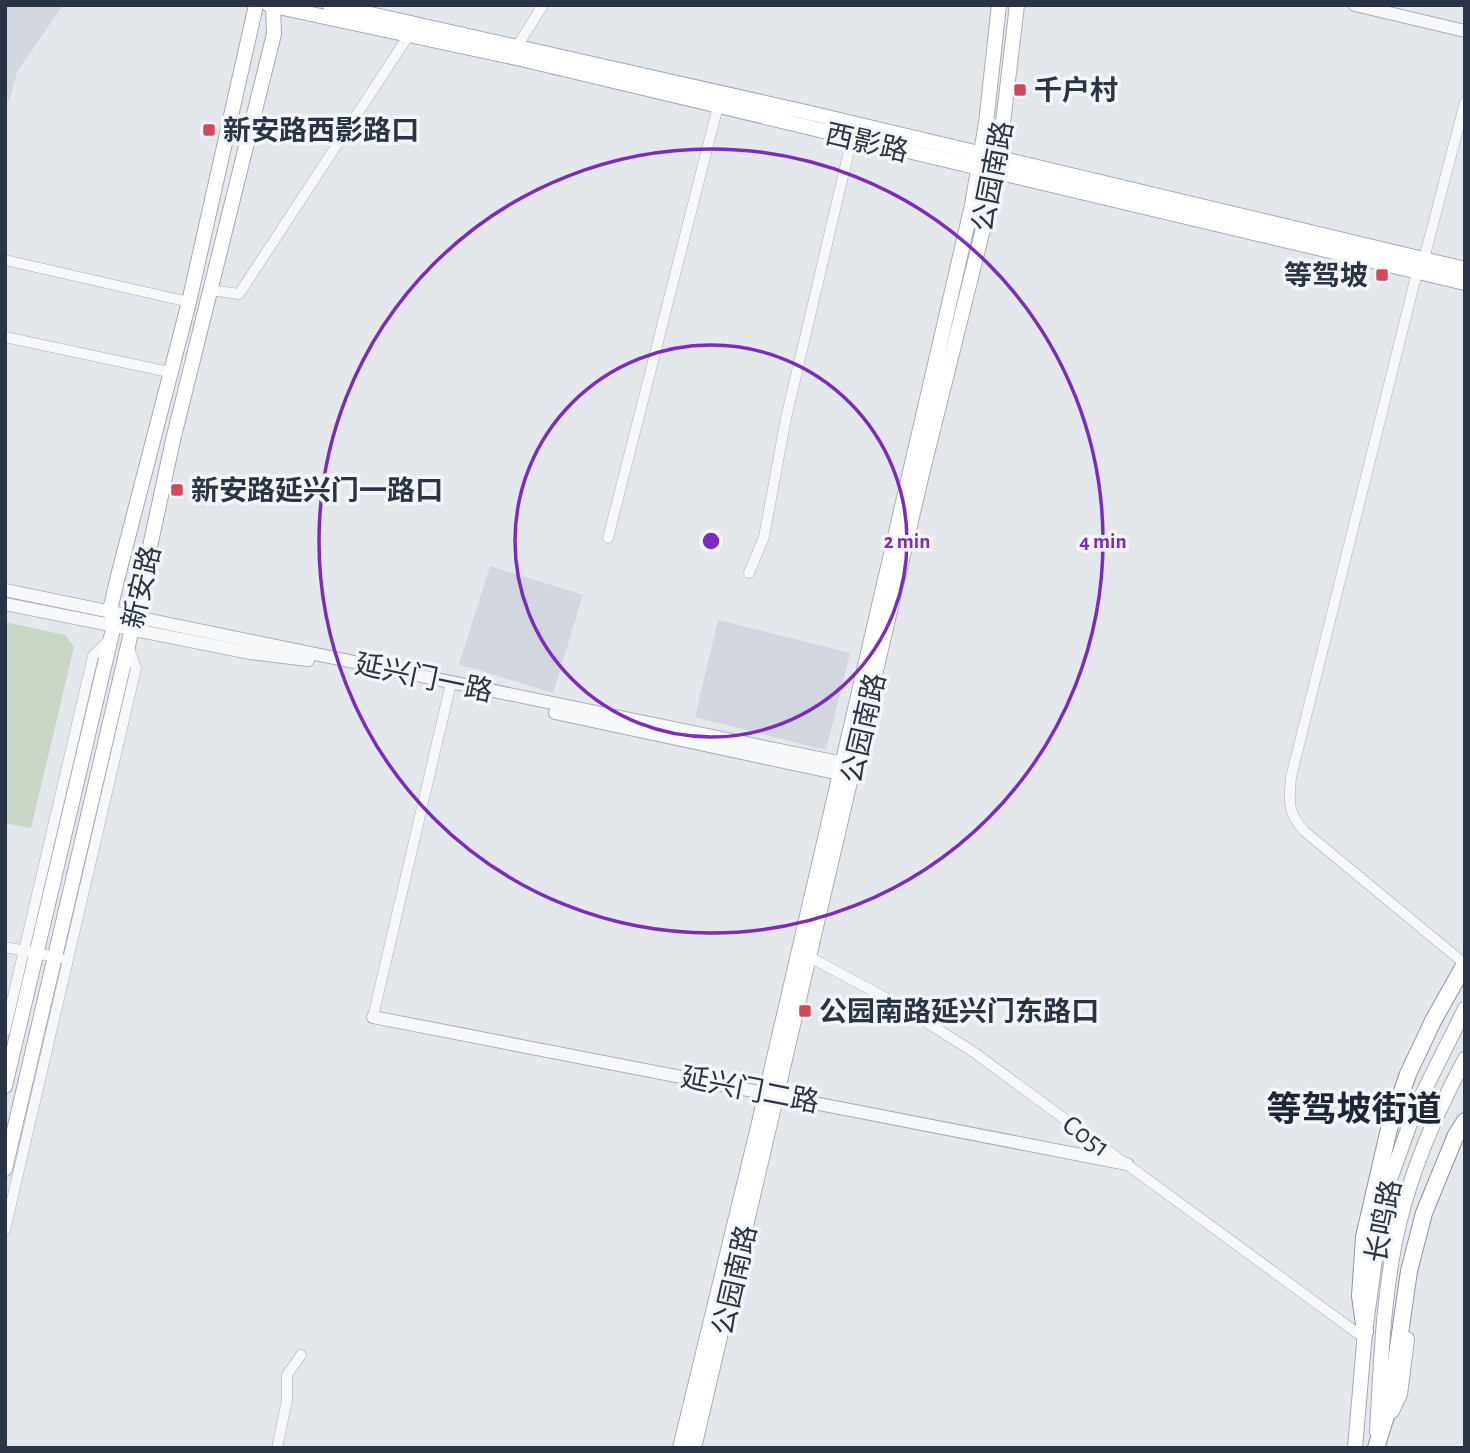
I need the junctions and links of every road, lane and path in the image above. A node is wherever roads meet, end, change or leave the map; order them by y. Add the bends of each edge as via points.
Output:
1 (256, 5) edge
2 (330, 5) edge
3 (543, 5) edge
4 (999, 5) edge
5 (1017, 5) edge
6 (1355, 5) edge
7 (272, 6) edge
8 (1394, 10) edge
9 (1465, 31) edge
10 (409, 35) junction
11 (516, 48) junction
12 (1465, 102) edge
13 (718, 106) junction
14 (852, 138) junction
15 (980, 162) junction
16 (998, 165) junction
17 (5, 260) edge
18 (1420, 265) junction
19 (1465, 269) edge
20 (1465, 283) edge
21 (210, 290) junction
22 (188, 302) junction
23 (5, 337) edge
24 (169, 372) junction
25 (608, 538) dead end
26 (749, 573) dead end
27 (5, 590) edge
28 (5, 604) edge
29 (133, 623) junction
30 (112, 625) junction
31 (450, 686) junction
32 (842, 768) junction
33 (5, 947) edge
34 (30, 952) junction
35 (804, 954) junction
36 (62, 959) junction
37 (1465, 964) edge
38 (1465, 1009) edge
39 (373, 1017) joint
40 (1461, 1030) edge
41 (5, 1031) edge
42 (1465, 1059) edge
43 (5, 1086) edge
44 (772, 1093) junction
45 (1465, 1121) edge
46 (1465, 1133) edge
47 (1127, 1164) junction
48 (5, 1169) edge
49 (5, 1230) edge
50 (1364, 1335) junction
51 (301, 1355) dead end
52 (277, 1448) edge
53 (680, 1448) edge
54 (694, 1448) edge
55 (1354, 1448) edge
56 (1376, 1448) edge

1 - 22 main road, 新安路
2 - 11 main road, 西影路
3 - 11 street
4 - 15 main road, 公园南路
5 - 16 main road, 公园南路
6 - 8 street
7 - 10 main road, 西影路
7 - 21 main road, 新安路 via 274,34
8 - 9 street
10 - 13 main road, 西影路
10 - 21 street via 239,294
11 - 15 main road, 西影路 via 806,112
12 - 18 street
13 - 14 main road, 西影路
13 - 25 street
14 - 15 main road, 西影路
14 - 26 street via 786,418 764,537
15 - 16 main road, 西影路
15 - 32 main road, 公园南路
16 - 18 main road, 西影路
16 - 35 main road, 公园南路
17 - 22 street
18 - 19 main road, 西影路
18 - 20 main road, 西影路
18 - 37 street via 1291,777 1289,800 1292,817 1304,831
21 - 29 main road, 新安路
22 - 24 main road, 新安路
23 - 24 street
24 - 30 main road, 新安路
27 - 30 street, 延兴门一路
28 - 30 street, 延兴门一路
29 - 30 street, 延兴门一路
29 - 31 street, 延兴门一路 via 250,653
29 - 36 main road, 新安路
30 - 34 main road, 新安路
31 - 32 street, 延兴门一路
31 - 39 street
32 - 35 main road, 公园南路
33 - 34 street
34 - 36 street
34 - 41 street
34 - 43 main road, 新安路
35 - 44 main road, 公园南路
35 - 47 street, C051 via 899,1004 972,1051
36 - 48 main road, 新安路
36 - 49 street
37 - 50 highway via 1408,1074 1389,1129 1364,1237 1360,1296
38 - 40 main road, 长鸣路
39 - 44 street, 延兴门二路
40 - 50 main road, 长鸣路 via 1416,1107 1383,1199
42 - 56 main road, 长鸣路 via 1422,1150 1399,1222
44 - 47 street, 延兴门二路
44 - 53 main road, 公园南路
44 - 54 main road, 公园南路
45 - 56 highway via 1424,1213 1409,1271 1390,1403
46 - 56 main road via 1431,1211 1419,1254 1400,1394
47 - 50 street, C051
50 - 55 main road, 长鸣路
51 - 52 street via 287,1375

